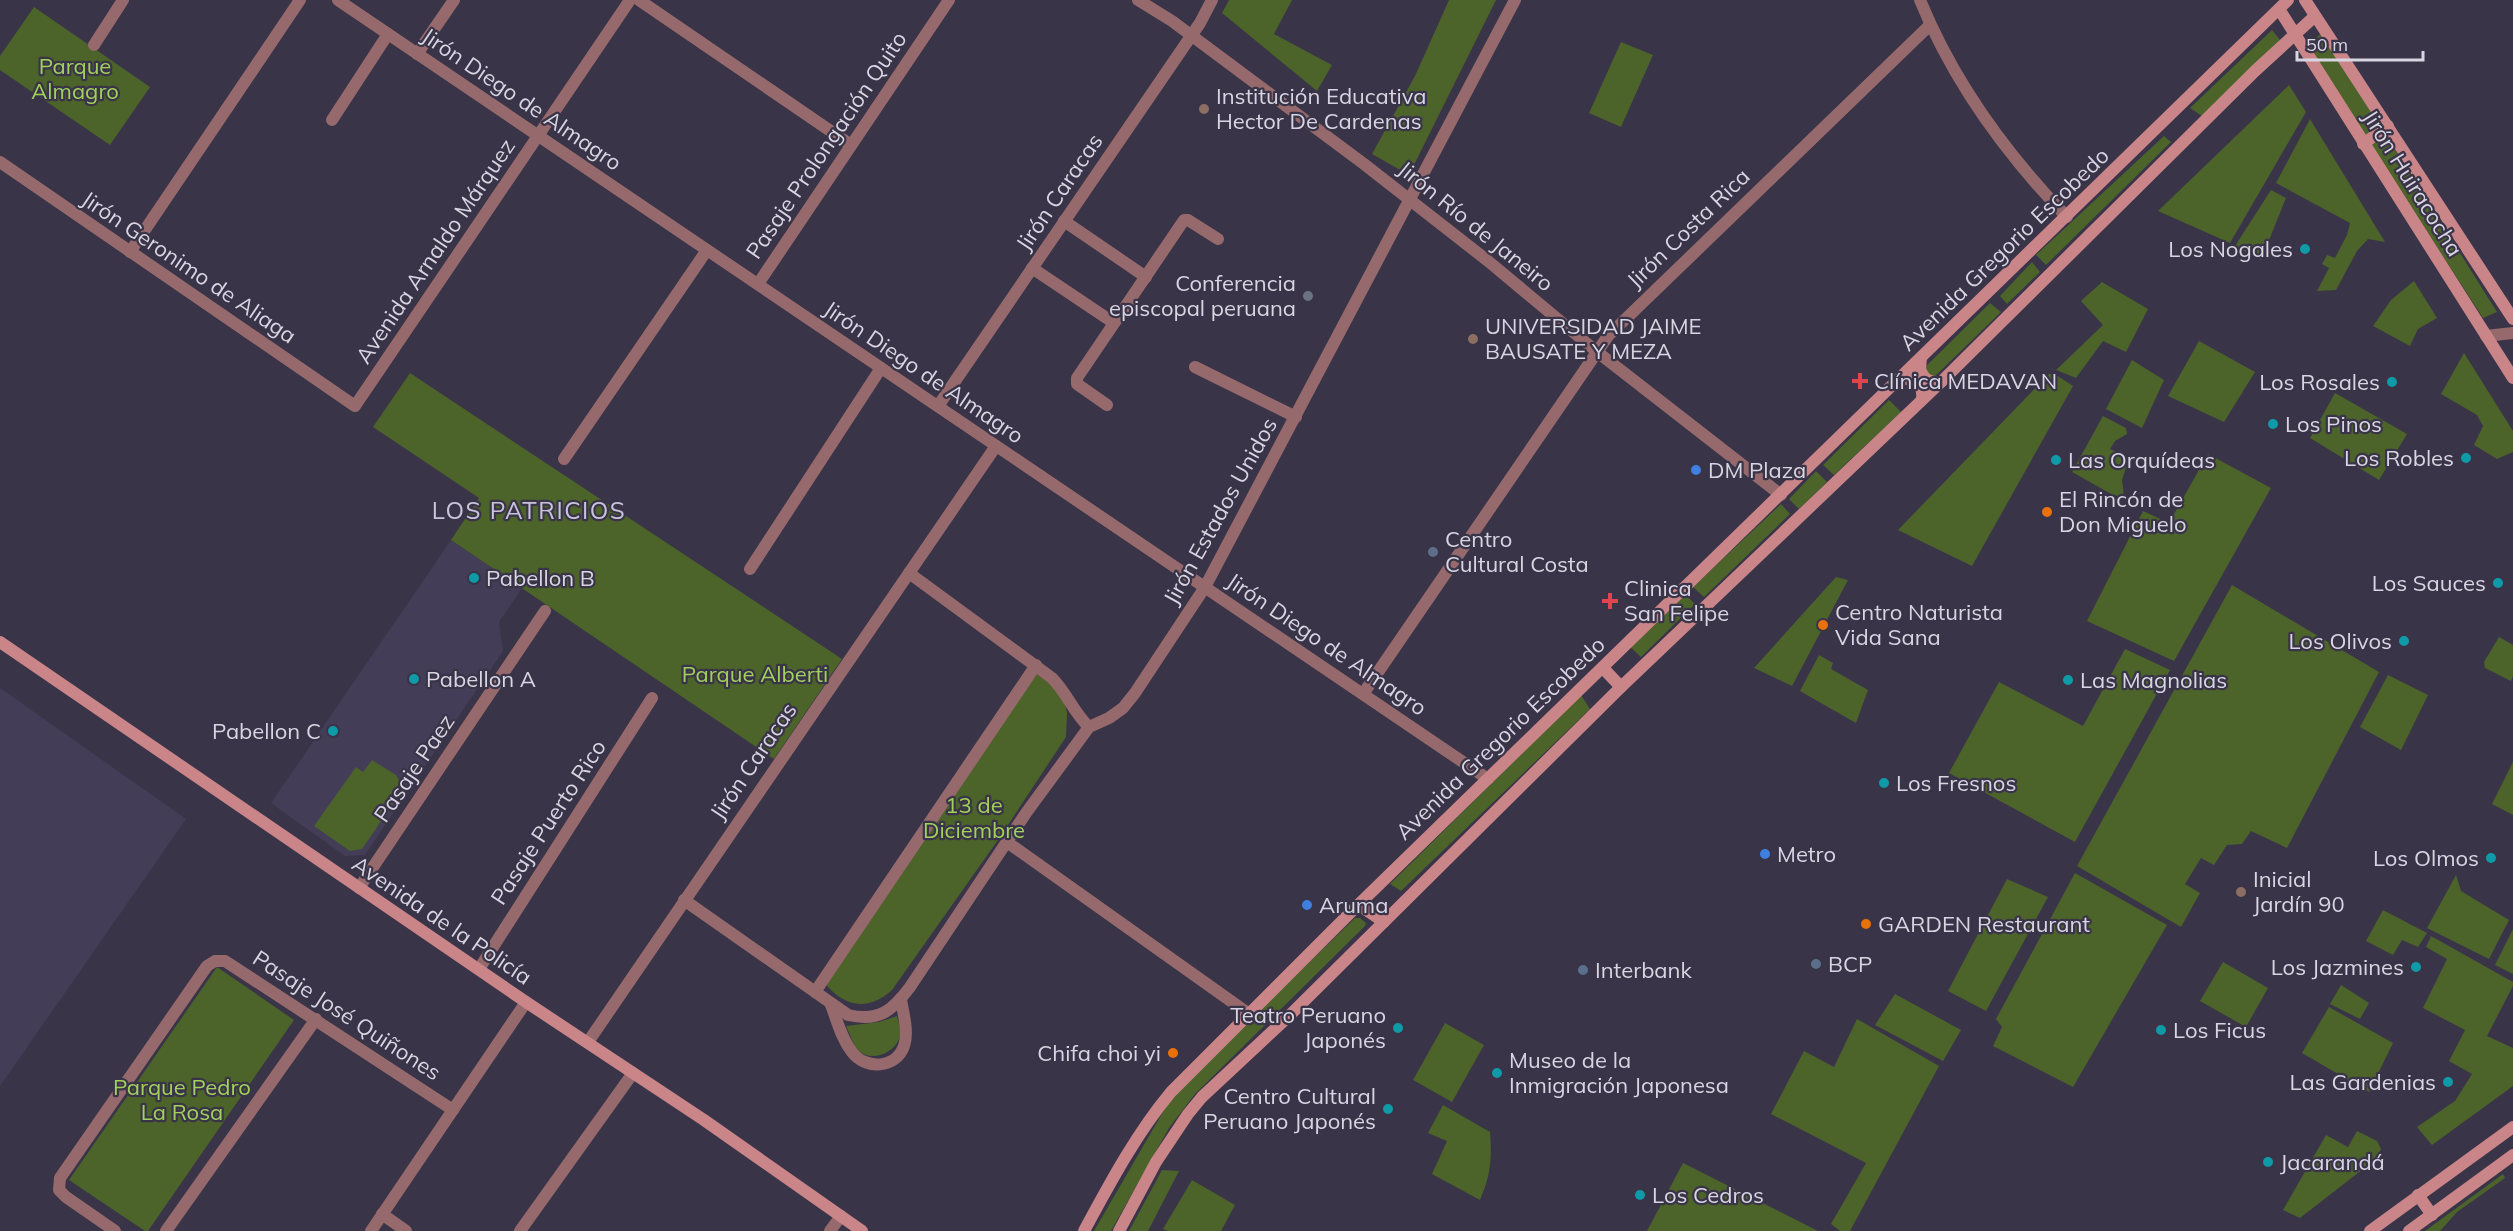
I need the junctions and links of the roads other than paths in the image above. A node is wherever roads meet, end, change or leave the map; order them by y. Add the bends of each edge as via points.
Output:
1 (123, 0) edge
2 (300, 0) edge
3 (338, 0) edge
4 (454, 0) edge
5 (630, 0) edge
6 (639, 0) edge
7 (949, 0) edge
8 (1138, 0) edge
9 (1212, 0) edge
10 (1515, 0) edge
11 (1920, 0) edge
12 (2305, 0) edge
13 (2284, 4) edge
14 (2315, 16) junction
15 (1930, 25) junction
16 (388, 34) junction
17 (1191, 35) junction
18 (2295, 35) junction
19 (94, 45) dead end
20 (417, 54) junction
21 (332, 120) dead end
22 (2388, 126) junction
23 (538, 136) junction
24 (2363, 144) junction
25 (851, 145) junction
26 (0, 162) edge
27 (1410, 200) junction
28 (2067, 218) junction
29 (1064, 221) junction
30 (1218, 239) dead end
31 (707, 250) junction
32 (130, 252) junction
33 (1032, 268) junction
34 (1146, 277) junction
35 (758, 284) junction
36 (2513, 319) edge
37 (1114, 323) junction
38 (2513, 333) edge
39 (2486, 336) junction
40 (1596, 351) junction
41 (1921, 358) junction
42 (1195, 367) dead end
43 (881, 368) junction
44 (2513, 378) edge
45 (1901, 379) junction
46 (1941, 382) junction
47 (1922, 399) junction
48 (1107, 405) dead end
49 (356, 406) joint
50 (938, 406) junction
51 (1296, 417) junction
52 (996, 446) junction
53 (564, 459) dead end
54 (1781, 495) junction
55 (750, 569) dead end
56 (909, 573) junction
57 (1205, 587) junction
58 (545, 611) dead end
59 (0, 642) edge
60 (1036, 665) junction
61 (1603, 668) junction
62 (1621, 687) junction
63 (1363, 694) junction
64 (652, 698) dead end
65 (1089, 727) junction
66 (1488, 779) junction
67 (1007, 842) junction
68 (359, 888) junction
69 (684, 900) junction
70 (1359, 904) junction
71 (1384, 922) junction
72 (479, 969) junction
73 (815, 992) junction
74 (901, 999) junction
75 (526, 1002) junction
76 (831, 1005) junction
77 (1249, 1014) junction
78 (316, 1019) junction
79 (588, 1042) junction
80 (633, 1073) junction
81 (453, 1110) junction
82 (2513, 1127) edge
83 (2513, 1155) edge
84 (2418, 1195) junction
85 (382, 1214) junction
86 (2432, 1215) junction
87 (841, 1216) junction
88 (1086, 1230) edge
89 (116, 1231) edge
90 (166, 1231) edge
91 (371, 1231) edge
92 (406, 1231) edge
93 (520, 1231) edge
94 (830, 1231) edge
95 (862, 1231) edge
96 (1119, 1231) edge
97 (2370, 1231) edge
98 (2409, 1231) edge

1 - 19 street
2 - 32 street
3 - 16 street, Jirón Diego de Almagro
4 - 20 street
5 - 23 street, Avenida Arnaldo Márquez
6 - 25 street
7 - 25 street, Pasaje Prolongación Quito
8 - 17 street, Jirón Río de Janeiro
9 - 17 street, Jirón Caracas
10 - 27 street, Jirón Estados Unidos
11 - 15 street
12 - 14 street, Jirón Huiracocha
13 - 18 street, Jirón Huiracocha
13 - 28 street, Avenida Gregorio Escobedo
14 - 18 street
14 - 22 street, Jirón Huiracocha
15 - 28 street via 1976,108 2034,183
15 - 40 street, Jirón Costa Rica
16 - 20 street, Jirón Diego de Almagro
16 - 21 street
17 - 27 street, Jirón Río de Janeiro
17 - 29 street, Jirón Caracas
18 - 24 street, Jirón Huiracocha
18 - 46 street
20 - 23 street, Jirón Diego de Almagro
22 - 24 street
22 - 36 street, Jirón Huiracocha
23 - 31 street, Jirón Diego de Almagro
23 - 49 street, Avenida Arnaldo Márquez
24 - 39 street, Jirón Huiracocha
25 - 35 street, Pasaje Prolongación Quito
26 - 32 street, Jirón Geronimo de Aliaga
27 - 40 street, Jirón Río de Janeiro
27 - 51 street, Jirón Estados Unidos
28 - 41 street, Avenida Gregorio Escobedo
29 - 33 street, Jirón Caracas
29 - 34 street
30 - 34 street via 1184,220
31 - 35 street, Jirón Diego de Almagro
31 - 53 street, Pasaje Prolongación Quito
32 - 49 street, Jirón Geronimo de Aliaga
33 - 37 street
33 - 50 street, Jirón Caracas
34 - 37 street
35 - 43 street, Jirón Diego de Almagro
37 - 48 street via 1076,381
38 - 39 street
39 - 44 street, Jirón Huiracocha
40 - 54 street, Jirón Río de Janeiro
40 - 63 street, Jirón Costa Rica
41 - 45 street, Avenida Gregorio Escobedo
41 - 46 street via 1920,369 1925,379
42 - 51 street
43 - 50 street, Jirón Diego de Almagro
43 - 55 street
45 - 47 street via 1917,382
45 - 54 street, Avenida Gregorio Escobedo
46 - 47 street
47 - 62 street
50 - 52 street, Jirón Diego de Almagro
51 - 57 street, Jirón Estados Unidos
52 - 56 street, Jirón Caracas
52 - 57 street, Jirón Diego de Almagro
54 - 61 street, Avenida Gregorio Escobedo
56 - 60 street
56 - 69 street, Jirón Caracas
57 - 63 street, Jirón Diego de Almagro
57 - 65 street, Jirón Estados Unidos via 1136,693 1123,708
58 - 68 street, Pasaje Paez
59 - 68 street, Avenida de la Policía
60 - 65 street via 1062,688
60 - 73 street
61 - 62 street
61 - 66 street, Avenida Gregorio Escobedo
62 - 71 street
63 - 66 street, Jirón Diego de Almagro
64 - 72 street, Pasaje Puerto Rico
65 - 67 street, Jirón Estados Unidos
66 - 70 street, Avenida Gregorio Escobedo
67 - 74 street, Jirón Estados Unidos
67 - 77 street
68 - 72 street, Avenida de la Policía
69 - 73 street, Jirón Estados Unidos
69 - 79 street, Jirón Caracas
70 - 71 street
70 - 77 street, Avenida Gregorio Escobedo
71 - 96 street via 1188,1114 1156,1162
72 - 75 street, Avenida de la Policía
73 - 76 street, Jirón Estados Unidos
74 - 76 street, Jirón Estados Unidos via 893,1008 863,1018
74 - 76 street, Jirón Estados Unidos via 904,1045 892,1060 874,1066 865,1064 850,1050
75 - 79 street, Avenida de la Policía
75 - 81 street
77 - 88 street, Avenida Gregorio Escobedo via 1160,1104
78 - 81 street, Pasaje José Quiñones
78 - 89 street, Pasaje José Quiñones via 225,960 207,966 60,1178 59,1190 66,1197
78 - 90 street
79 - 80 street, Avenida de la Policía
80 - 87 street, Avenida de la Policía
80 - 93 street
81 - 85 street
82 - 84 street
83 - 86 street
84 - 86 street
84 - 97 street
85 - 91 street
85 - 92 street
86 - 98 street
87 - 94 street
87 - 95 street, Avenida de la Policía

